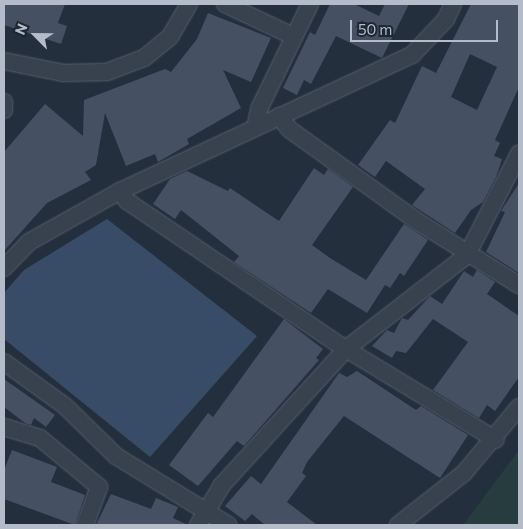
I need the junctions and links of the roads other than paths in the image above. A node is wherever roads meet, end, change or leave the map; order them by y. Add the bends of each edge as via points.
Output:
1 (189, 4) edge
2 (225, 4) edge
3 (310, 4) edge
4 (453, 4) edge
5 (293, 36) junction
6 (4, 61) edge
7 (4, 102) edge
8 (4, 110) edge
9 (279, 116) junction
10 (255, 128) junction
11 (519, 154) edge
12 (120, 191) junction
13 (467, 255) junction
14 (4, 268) edge
15 (519, 285) edge
16 (346, 349) junction
17 (4, 362) edge
18 (519, 407) edge
19 (4, 427) edge
20 (496, 440) junction
21 (202, 518) edge
22 (84, 525) edge
23 (228, 525) edge
24 (398, 525) edge

1 - 6 street via 170,37 144,58 107,72 63,72
2 - 5 street
3 - 5 street
4 - 9 street via 446,19 412,55
5 - 10 street
7 - 8 street
9 - 10 street
9 - 13 street via 289,129
10 - 12 street
11 - 13 street
12 - 14 street via 29,242
12 - 16 street via 127,202
13 - 15 street
13 - 16 street
16 - 20 street
16 - 21 street via 222,485
17 - 21 street via 65,406 116,456
18 - 20 street
19 - 22 street via 40,438 99,487
20 - 24 street via 464,473
21 - 23 street

